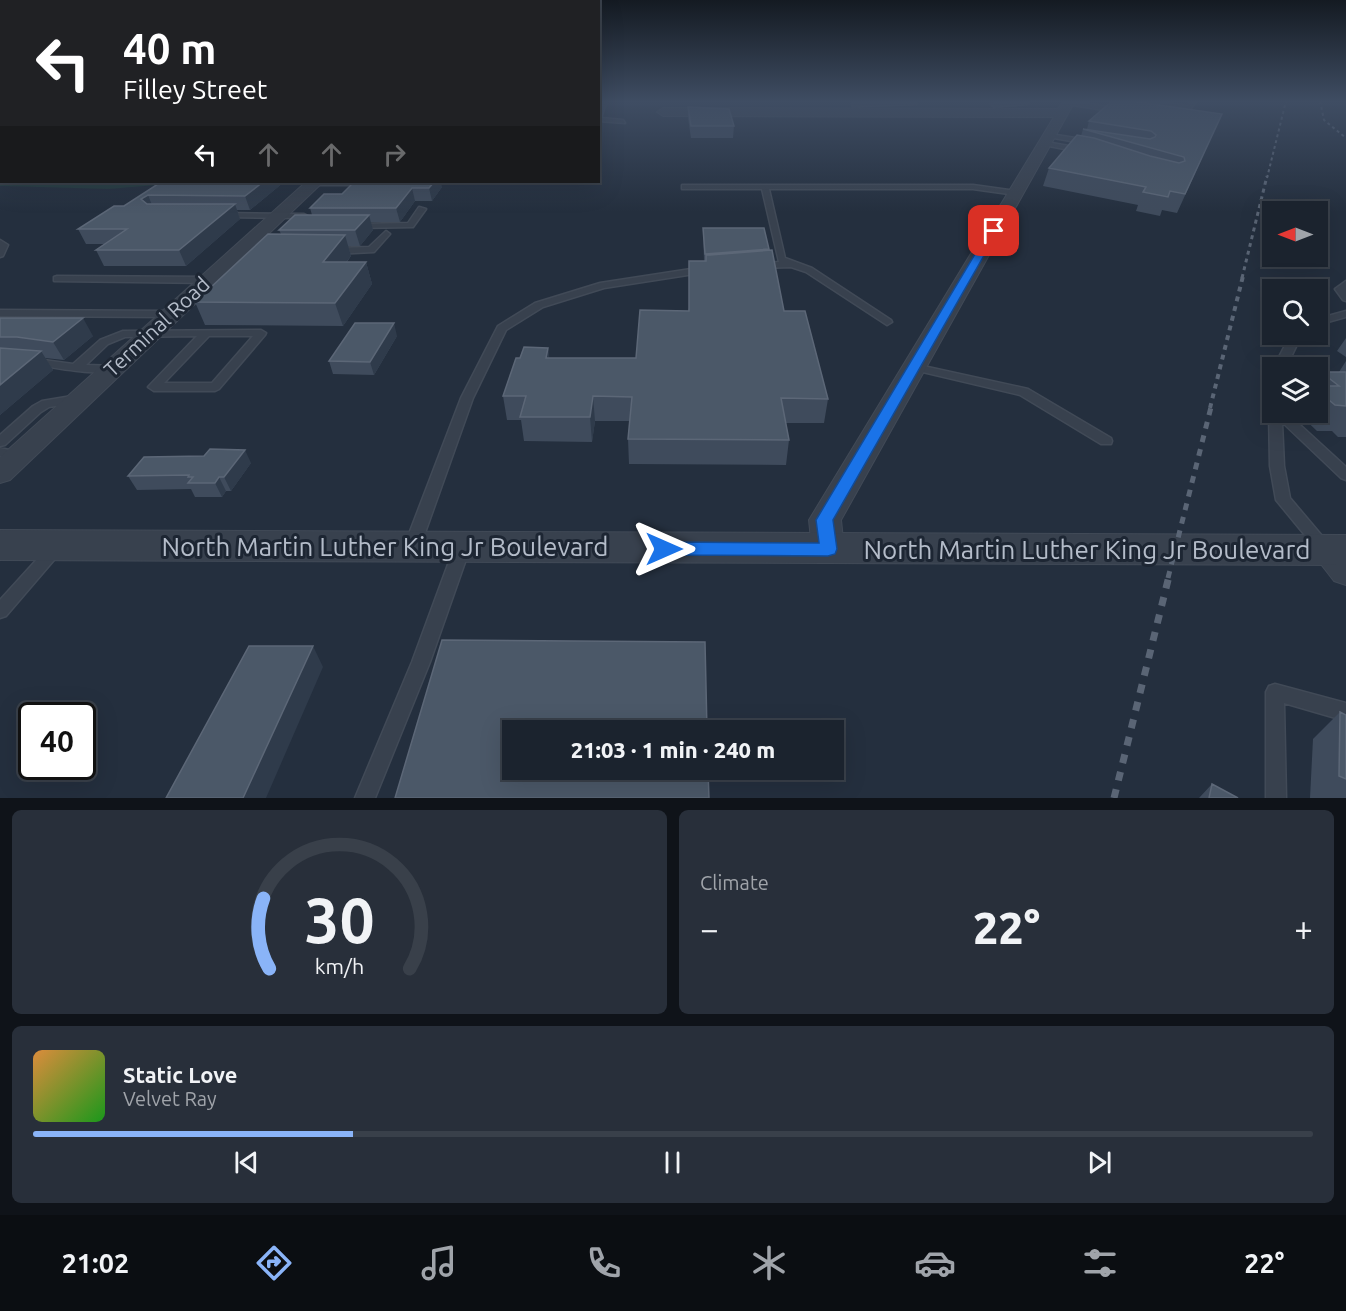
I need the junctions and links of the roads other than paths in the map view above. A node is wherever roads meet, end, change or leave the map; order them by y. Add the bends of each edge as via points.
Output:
1 (1048, 140) junction
2 (1097, 144) edge
3 (1090, 151) edge
4 (313, 183) edge
5 (685, 187) dead end
6 (765, 187) junction
7 (1016, 193) junction
8 (422, 209) dead end
9 (211, 214) edge
10 (279, 215) junction
11 (311, 226) edge
12 (346, 226) edge
13 (386, 234) dead end
14 (0, 243) edge
15 (327, 251) edge
16 (0, 254) edge
17 (792, 264) junction
18 (745, 267) edge
19 (721, 269) edge
20 (57, 279) dead end
21 (220, 279) junction
22 (1346, 284) edge
23 (1346, 298) edge
24 (0, 313) edge
25 (172, 314) junction
26 (1346, 314) edge
27 (1328, 319) edge
28 (887, 322) dead end
29 (151, 333) junction
30 (206, 333) junction
31 (0, 361) edge
32 (914, 367) junction
33 (76, 368) junction
34 (113, 369) junction
35 (81, 398) junction
36 (1277, 423) edge
37 (1289, 423) edge
38 (1106, 441) dead end
39 (0, 442) edge
40 (9, 454) edge
41 (0, 473) edge
42 (1346, 475) edge
43 (0, 545) edge
44 (58, 546) junction
45 (411, 548) junction
46 (462, 548) junction
47 (828, 549) junction
48 (1339, 557) edge
49 (0, 611) edge
50 (1346, 712) edge
51 (365, 798) edge
52 (1276, 798) edge

1 - 2 lane
1 - 3 lane
1 - 7 street
4 - 10 street, Terminal Road
5 - 6 lane
6 - 7 lane via 972,187
6 - 17 lane via 781,260
7 - 32 street
8 - 12 lane via 410,225
9 - 10 lane
10 - 11 lane via 304,216 296,225
10 - 21 street, Terminal Road
13 - 15 lane via 370,250
14 - 16 lane via 4,245
17 - 18 lane
17 - 28 lane via 809,270
19 - 45 lane via 603,285 539,305 502,328 467,398
20 - 21 lane
21 - 25 street, Terminal Road
22 - 23 lane via 1340,289
24 - 25 lane
25 - 29 street, Terminal Road
26 - 27 lane
29 - 30 lane
29 - 33 lane via 123,334 104,342
29 - 34 street, Terminal Road
30 - 30 lane via 161,380 154,387 215,387 261,333
31 - 33 lane
32 - 38 lane via 1024,392
32 - 47 street via 825,520
33 - 34 lane
34 - 35 street, Terminal Road
35 - 39 lane via 46,404
35 - 40 street, Terminal Road
36 - 48 lane via 1277,466 1283,500
37 - 42 lane
40 - 41 street, Terminal Road
43 - 44 street, North Martin Luther King Jr Boulevard
44 - 45 street, North Martin Luther King Jr Boulevard
44 - 49 lane
45 - 46 street, North Martin Luther King Jr Boulevard
46 - 47 street, North Martin Luther King Jr Boulevard
46 - 51 lane via 421,662
47 - 48 street, North Martin Luther King Jr Boulevard
50 - 52 lane via 1275,692

